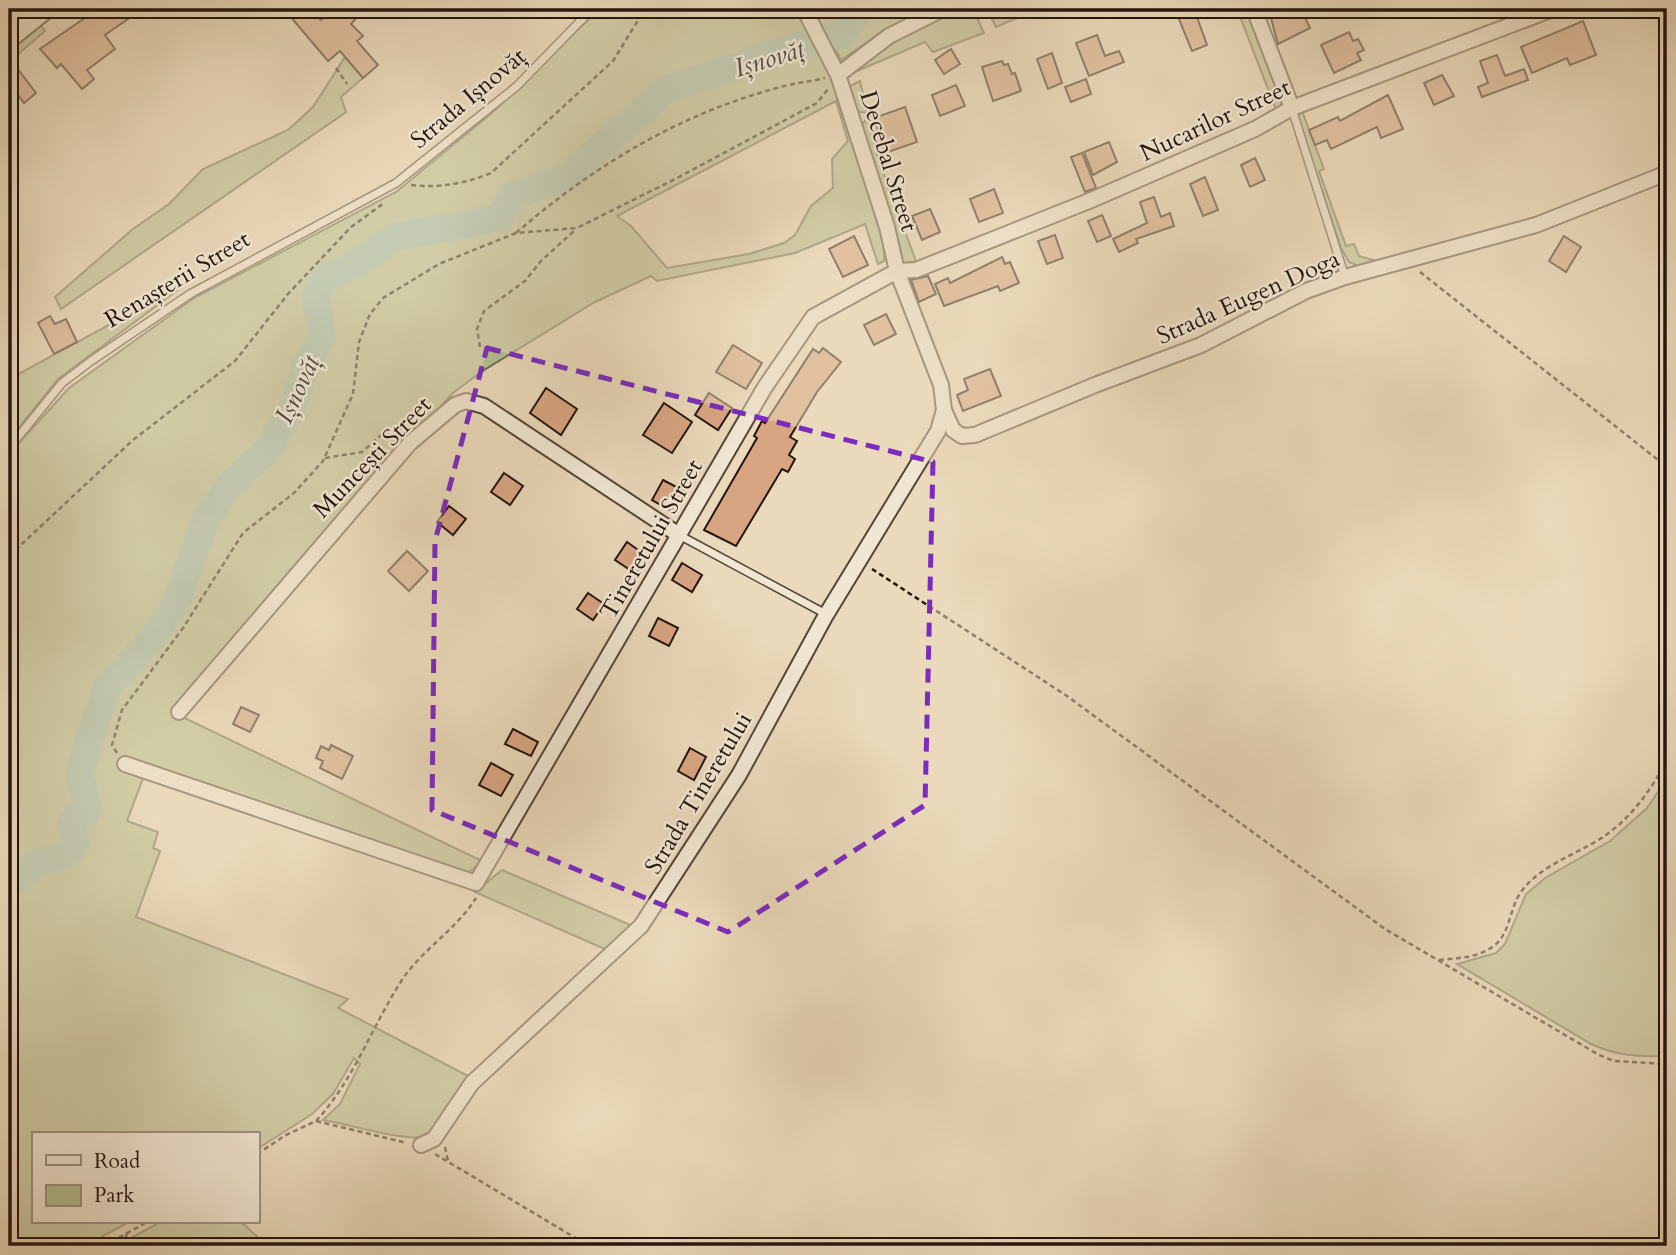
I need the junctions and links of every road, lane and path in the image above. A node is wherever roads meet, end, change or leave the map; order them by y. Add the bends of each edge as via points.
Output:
1 (45, 9) edge
2 (570, 9) edge
3 (592, 9) edge
4 (645, 9) edge
5 (943, 9) edge
6 (1254, 9) edge
7 (1553, 9) edge
8 (807, 14) edge
9 (582, 20) junction
10 (9, 38) edge
11 (336, 68) dead end
12 (836, 70) junction
13 (346, 84) dead end
14 (1292, 108) junction
15 (1667, 173) edge
16 (396, 183) junction
17 (577, 228) junction
18 (516, 233) junction
19 (1405, 260) junction
20 (897, 271) junction
21 (1345, 277) junction
22 (480, 347) dead end
23 (944, 410) junction
24 (434, 421) junction
25 (9, 448) edge
26 (325, 458) junction
27 (1667, 467) edge
28 (679, 535) junction
29 (9, 556) edge
30 (859, 559) junction
31 (826, 615) junction
32 (179, 712) dead end
33 (112, 746) dead end
34 (1667, 761) edge
35 (125, 764) dead end
36 (466, 913) dead end
37 (1436, 960) junction
38 (1667, 1064) edge
39 (316, 1121) junction
40 (421, 1145) junction
41 (259, 1153) edge
42 (143, 1224) edge
43 (127, 1233) junction
44 (104, 1246) edge
45 (123, 1246) edge
46 (589, 1246) edge

1 - 10 main road
2 - 9 lane
3 - 9 lane, Strada Ișnovăț
4 - 16 path via 613,61 491,173 467,183 435,187
5 - 12 street
6 - 14 street
7 - 14 street, Nucarilor Street
8 - 12 street, Decebal Street
9 - 16 lane, Strada Ișnovăț via 517,86
11 - 13 path
12 - 17 path via 817,103
12 - 18 path via 777,88 625,151
12 - 20 street, Decebal Street
14 - 20 street, Nucarilor Street via 1255,130 1089,201 916,270
14 - 21 lane
15 - 19 street, Strada Eugen Doga via 1536,225
16 - 25 lane, Renașterii Street via 190,294 91,361 62,383
16 - 29 path via 383,205 351,227 288,294 235,361 143,432
17 - 18 path
17 - 22 path via 525,281 484,311 478,319
18 - 26 path via 439,264 383,298 370,314 359,342 353,394
19 - 21 street, Strada Eugen Doga
19 - 27 path
20 - 23 street, Decebal Street via 931,354
20 - 28 street, Tineretului Street via 825,309 808,323
21 - 23 street, Strada Eugen Doga via 1306,291 1201,345 975,435 962,436 953,430
23 - 30 street, Strada Tineretului via 938,431
24 - 26 path via 412,422 381,435 362,452
24 - 28 street, Muncești Street via 466,401 484,406
24 - 32 street, Muncești Street via 362,496
26 - 33 path via 294,494 243,533 183,628 122,710
28 - 31 lane
28 - 35 street, Tineretului Street via 476,883
30 - 31 street, Strada Tineretului
30 - 37 path via 1067,696 1385,929
31 - 40 street, Strada Tineretului via 739,775 641,926 472,1083 434,1139
34 - 37 path via 1646,796 1607,834 1542,872 1521,892 1499,942 1486,952
36 - 39 path via 402,980 338,1098
37 - 38 path via 1599,1055 1614,1061
39 - 40 path
39 - 41 path
40 - 46 path
42 - 43 path
43 - 44 path
43 - 45 path

